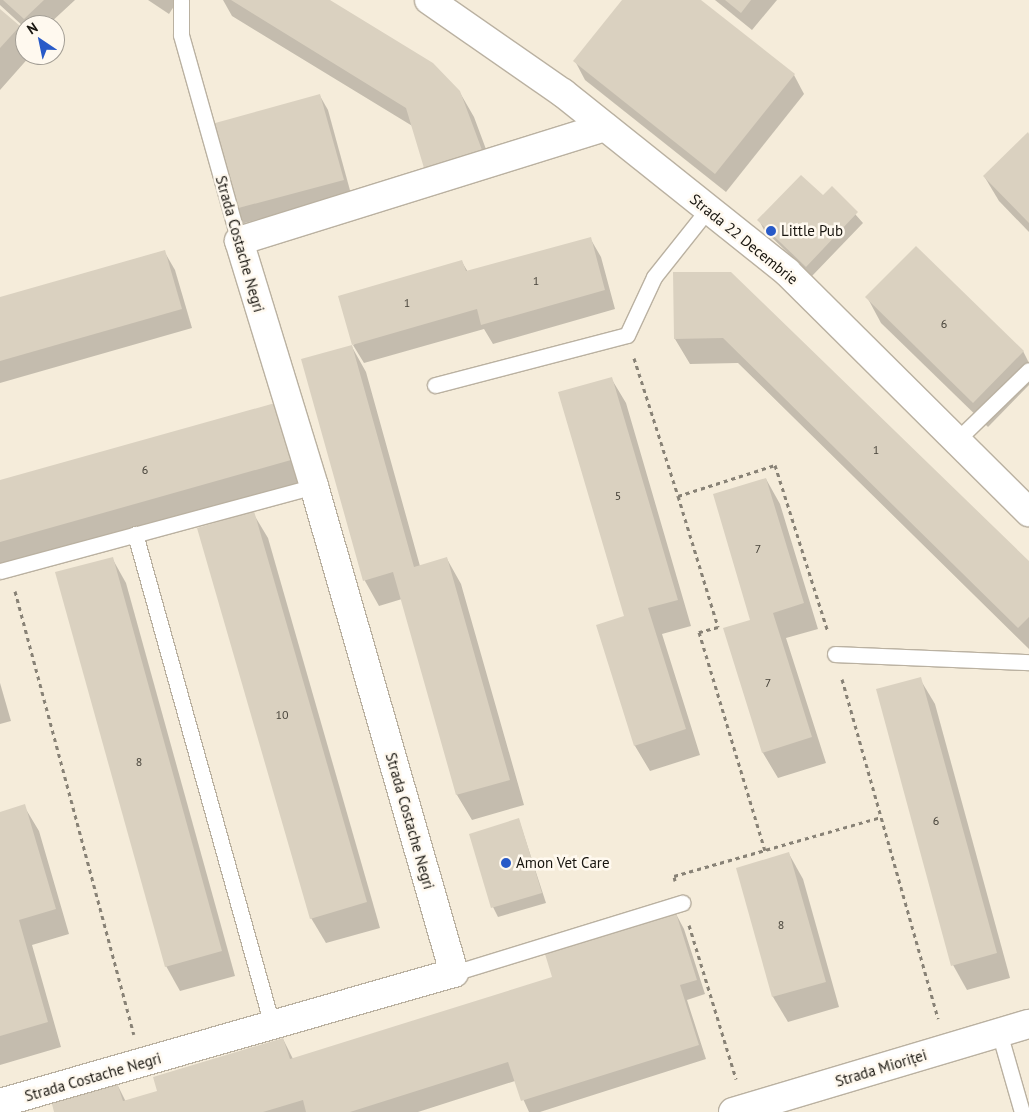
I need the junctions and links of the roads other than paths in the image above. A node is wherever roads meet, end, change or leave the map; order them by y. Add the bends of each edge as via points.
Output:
1 (181, 0) edge
2 (429, 0) edge
3 (605, 127) junction
4 (708, 209) junction
5 (238, 240) junction
6 (1029, 370) edge
7 (435, 385) dead end
8 (957, 440) junction
9 (314, 486) junction
10 (1029, 512) edge
11 (135, 534) junction
12 (4, 570) edge
13 (835, 654) road end
14 (1029, 662) edge
15 (682, 903) road end
16 (454, 973) junction
17 (1029, 1024) edge
18 (272, 1025) junction
19 (999, 1032) junction
20 (0, 1103) edge
21 (739, 1110) edge
22 (1022, 1112) edge

1 - 5 lane, Strada Costache Negri via 181,35
2 - 3 street, Strada 22 Decembrie
3 - 4 street, Strada 22 Decembrie
3 - 5 street
4 - 7 lane via 654,277 627,335
4 - 8 street, Strada 22 Decembrie via 787,272
5 - 9 street, Strada Costache Negri
6 - 8 lane
8 - 10 street, Strada 22 Decembrie
9 - 11 lane
9 - 16 street, Strada Costache Negri
11 - 12 lane
11 - 18 lane
13 - 14 lane
15 - 16 lane
16 - 18 street, Strada Costache Negri
17 - 19 street, Strada Mioriței
18 - 20 street, Strada Costache Negri
19 - 21 street, Strada Mioriței
19 - 22 lane

